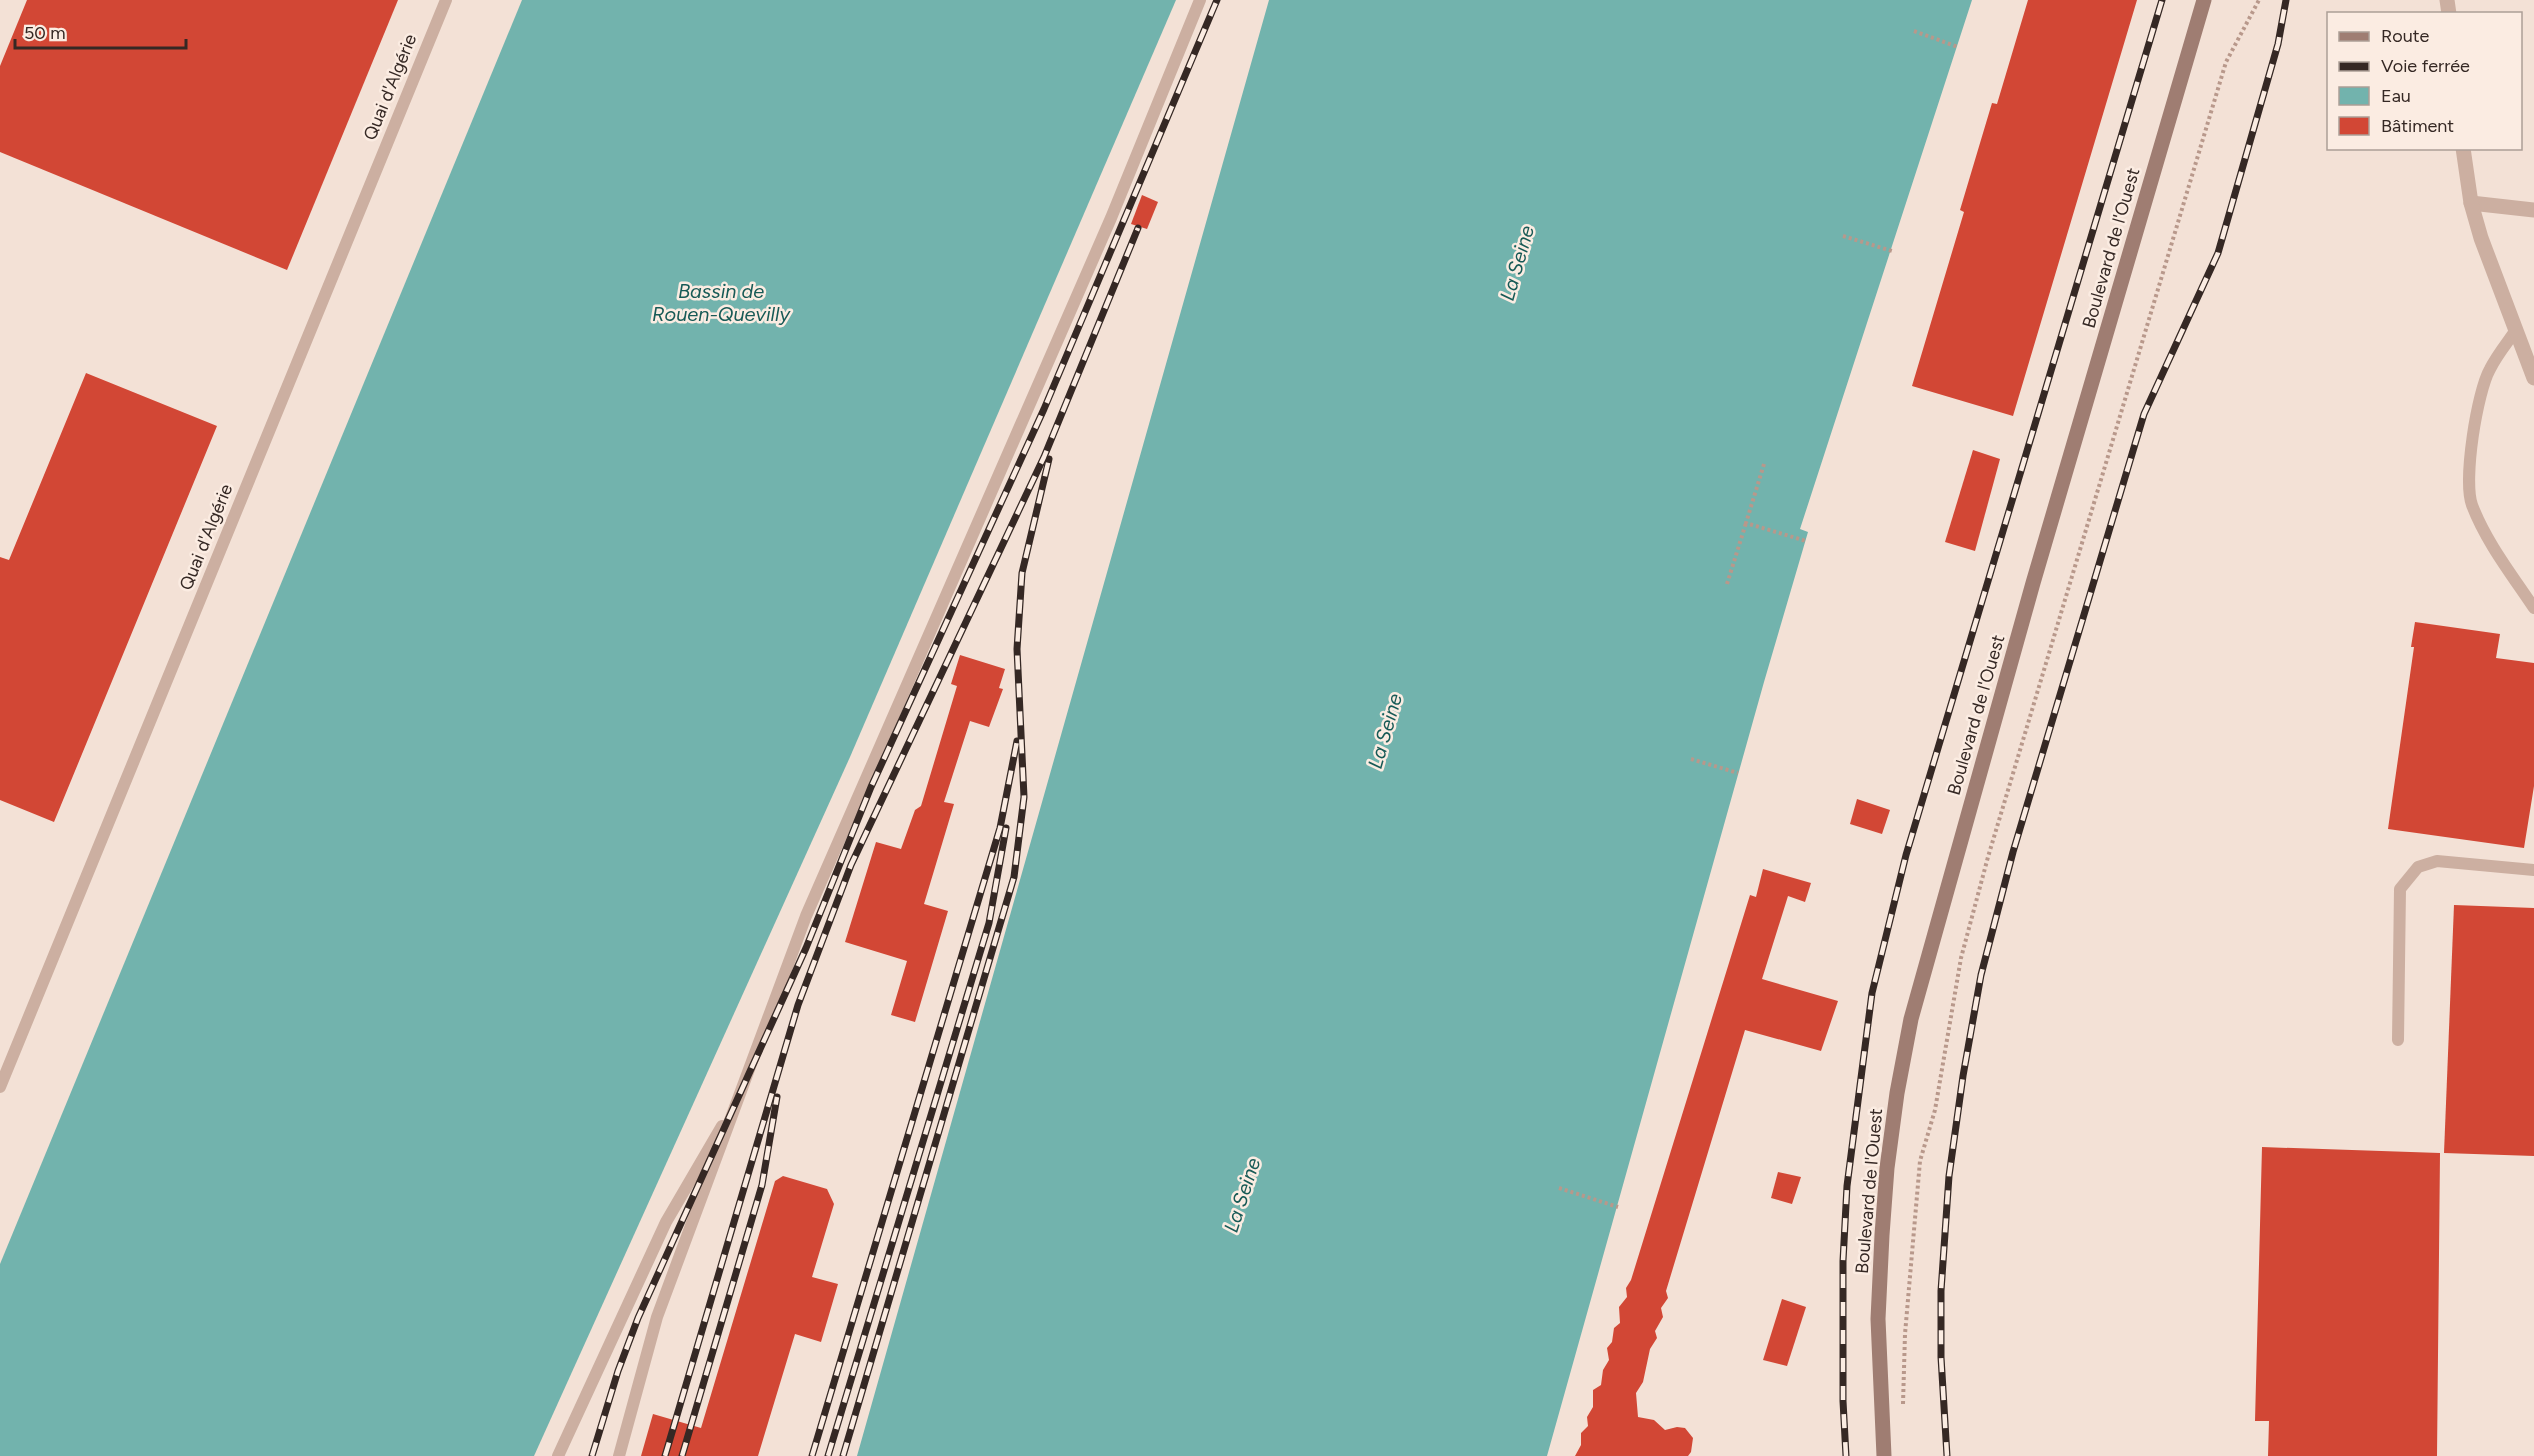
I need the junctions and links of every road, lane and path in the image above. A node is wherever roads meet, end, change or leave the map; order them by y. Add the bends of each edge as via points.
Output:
1 (446, 0) edge
2 (1200, 0) edge
3 (2204, 0) edge
4 (2259, 0) edge
5 (1914, 31) dead end
6 (1958, 47) dead end
7 (2463, 150) edge
8 (2471, 202) junction
9 (2534, 210) edge
10 (1843, 236) dead end
11 (1892, 250) dead end
12 (2516, 330) junction
13 (2534, 378) edge
14 (1764, 464) dead end
15 (1746, 523) junction
16 (1806, 541) dead end
17 (1727, 584) dead end
18 (2534, 608) edge
19 (1691, 759) dead end
20 (1738, 773) dead end
21 (2534, 870) edge
22 (2398, 1040) dead end
23 (0, 1087) edge
24 (739, 1096) junction
25 (1559, 1188) dead end
26 (1618, 1207) dead end
27 (1903, 1405) dead end
28 (558, 1456) edge
29 (619, 1456) edge
30 (1884, 1456) edge

1 - 23 lane, Quai d'Algérie
2 - 24 lane via 1111,218 806,916
3 - 30 main road, Boulevard de l'Ouest via 2030,594 1911,1019 1893,1125 1882,1235 1878,1318
4 - 27 path via 2226,62 1961,958 1935,1110 1920,1161
5 - 6 path
7 - 8 street
8 - 9 street
8 - 12 street
10 - 11 path
12 - 13 street
12 - 18 lane via 2489,370 2479,405 2470,460 2471,502 2489,540
14 - 15 path
15 - 16 path
15 - 17 path
19 - 20 path
21 - 22 lane via 2437,861 2418,867 2412,874 2400,889
24 - 28 lane via 666,1222
24 - 29 lane via 657,1317
25 - 26 path

